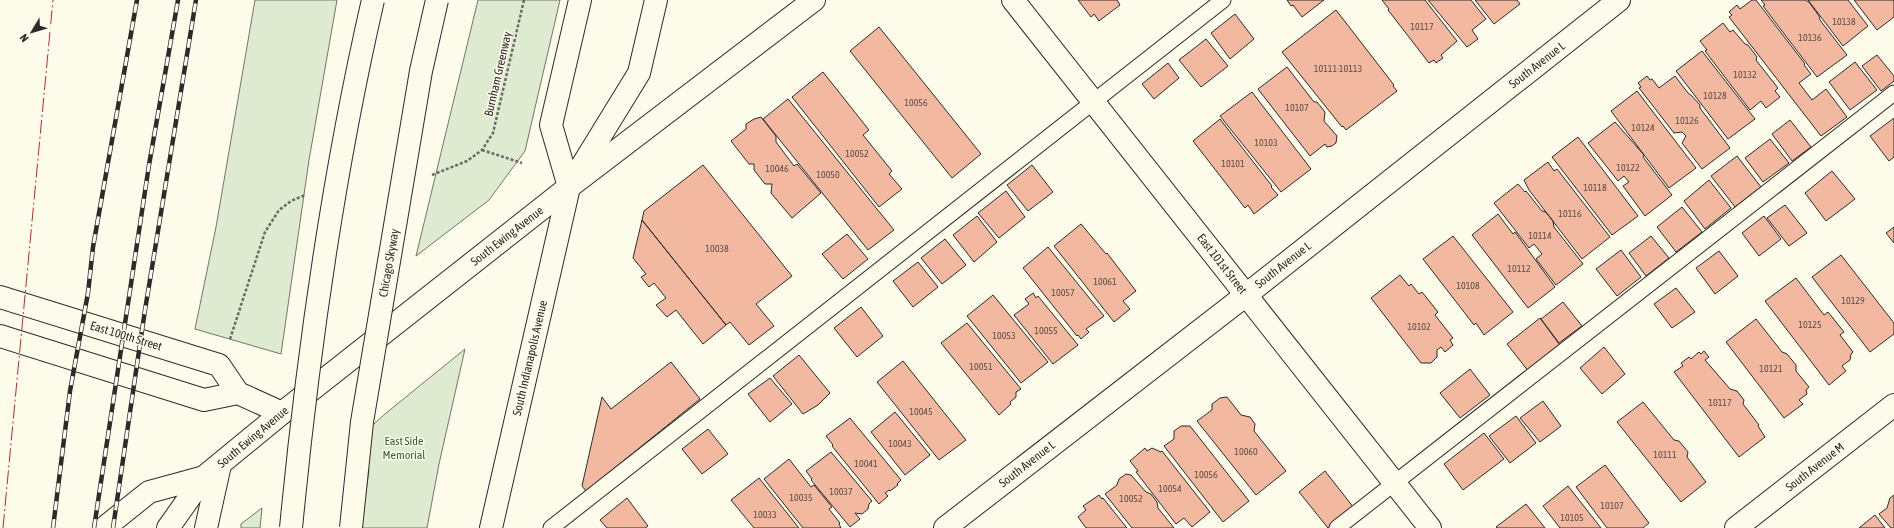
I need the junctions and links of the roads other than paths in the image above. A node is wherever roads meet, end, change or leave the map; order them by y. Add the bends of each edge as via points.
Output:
1 (373, 0) edge
2 (437, 0) edge
3 (580, 0) edge
4 (656, 0) edge
5 (814, 0) edge
6 (1013, 0) edge
7 (1223, 0) edge
8 (1620, 0) edge
9 (1894, 93) edge
10 (1093, 101) junction
11 (569, 187) junction
12 (1246, 295) junction
13 (0, 297) edge
14 (0, 336) edge
15 (238, 393) junction
16 (1894, 405) edge
17 (282, 413) junction
18 (212, 471) junction
19 (1395, 483) junction
20 (104, 528) edge
21 (168, 528) edge
22 (206, 528) edge
23 (291, 528) edge
24 (351, 528) edge
25 (491, 528) edge
26 (551, 528) edge
27 (945, 528) edge
28 (1337, 528) edge
29 (1430, 528) edge
30 (1736, 528) edge

1 - 23 main road, bridge via 326,244 302,411
2 - 24 main road, Chicago Skyway, bridge via 421,71 362,422
3 - 11 main road, South Indianapolis Avenue via 551,126
4 - 11 main road, South Indianapolis Avenue via 638,73
5 - 11 main road, South Ewing Avenue
6 - 10 main road, East 101st Street
7 - 10 lane
8 - 12 main road, South Avenue L
9 - 19 lane
10 - 12 main road, East 101st Street
10 - 26 lane
11 - 17 main road, South Ewing Avenue
11 - 25 main road, South Indianapolis Avenue
12 - 19 main road, East 101st Street
12 - 27 main road, South Avenue L
13 - 15 main road, East 100th Street via 219,365
14 - 15 main road via 204,400
15 - 17 main road
16 - 30 main road, South Avenue M
17 - 18 main road, South Ewing Avenue
18 - 20 main road, South Ewing Avenue via 149,492
18 - 21 main road, South Ewing Avenue
18 - 22 main road
19 - 28 lane
19 - 29 main road, East 101st Street

